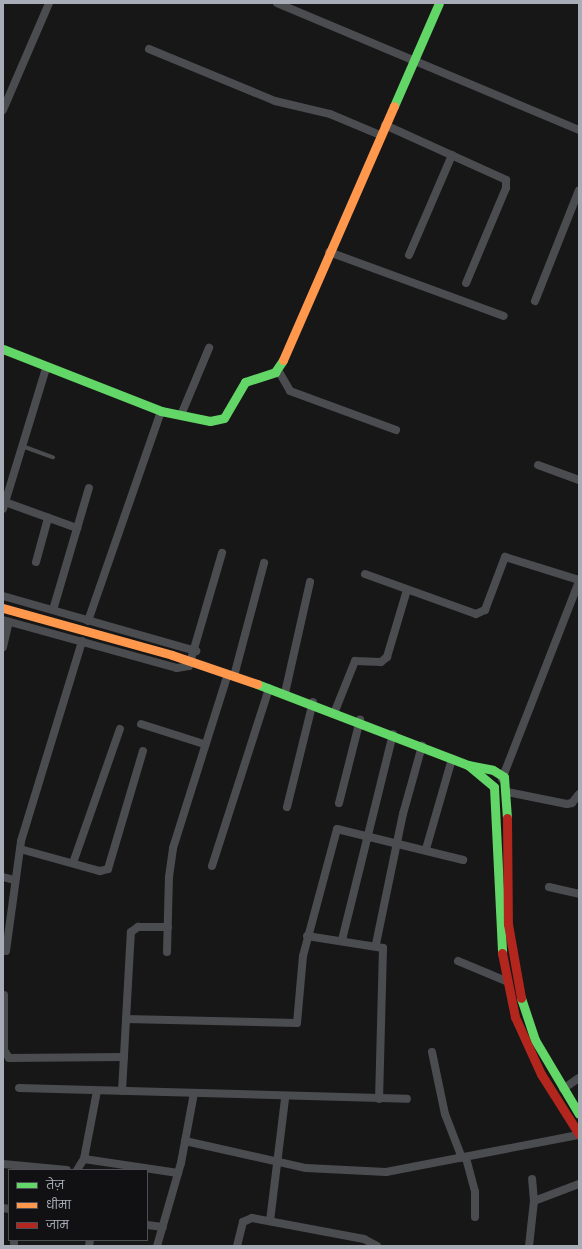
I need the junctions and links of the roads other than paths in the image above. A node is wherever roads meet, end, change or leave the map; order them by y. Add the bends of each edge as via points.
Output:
1 (48, 3) edge
2 (277, 3) edge
3 (439, 3) edge
4 (149, 49) dead end
5 (413, 62) junction
6 (3, 110) edge
7 (385, 125) junction
8 (579, 130) edge
9 (380, 135) junction
10 (452, 155) junction
11 (579, 190) edge
12 (329, 252) junction
13 (409, 255) dead end
14 (466, 283) dead end
15 (535, 301) dead end
16 (504, 316) dead end
17 (209, 348) dead end
18 (3, 349) edge
19 (46, 368) junction
20 (278, 370) junction
21 (161, 411) junction
22 (181, 415) junction
23 (396, 430) dead end
24 (22, 446) junction
25 (52, 457) dead end
26 (538, 465) dead end
27 (579, 480) edge
28 (90, 488) dead end
29 (4, 506) edge
30 (48, 518) junction
31 (77, 528) junction
32 (222, 553) dead end
33 (36, 562) dead end
34 (264, 563) dead end
35 (365, 574) dead end
36 (579, 580) edge
37 (310, 582) dead end
38 (407, 590) junction
39 (3, 596) edge
40 (3, 608) edge
41 (53, 610) junction
42 (88, 620) junction
43 (6, 621) edge
44 (82, 641) junction
45 (3, 647) edge
46 (196, 651) junction
47 (193, 662) junction
48 (231, 675) junction
49 (269, 688) junction
50 (285, 693) junction
51 (313, 702) junction
52 (335, 711) junction
53 (360, 720) junction
54 (141, 724) dead end
55 (120, 730) dead end
56 (393, 734) junction
57 (204, 744) junction
58 (422, 746) junction
59 (143, 751) dead end
60 (452, 759) junction
61 (468, 765) junction
62 (504, 777) junction
63 (495, 790) junction
64 (507, 792) junction
65 (579, 794) edge
66 (339, 803) dead end
67 (287, 807) dead end
68 (366, 835) junction
69 (397, 842) junction
70 (20, 849) junction
71 (426, 849) junction
72 (463, 860) dead end
73 (73, 864) junction
74 (212, 866) dead end
75 (3, 877) edge
76 (14, 880) junction
77 (549, 887) dead end
78 (579, 894) edge
79 (168, 927) junction
80 (307, 936) junction
81 (342, 940) junction
82 (376, 944) junction
83 (6, 951) dead end
84 (167, 952) dead end
85 (458, 960) dead end
86 (506, 981) junction
87 (4, 995) edge
88 (126, 1019) junction
89 (3, 1032) edge
90 (432, 1052) dead end
91 (124, 1057) junction
92 (579, 1078) edge
93 (19, 1088) dead end
94 (563, 1089) junction
95 (97, 1091) junction
96 (122, 1091) junction
97 (194, 1093) junction
98 (285, 1098) junction
99 (379, 1099) junction
100 (407, 1099) dead end
101 (579, 1114) edge
102 (579, 1135) edge
103 (185, 1141) junction
104 (464, 1158) junction
105 (84, 1159) junction
106 (277, 1162) junction
107 (3, 1164) edge
108 (21, 1168) edge
109 (44, 1169) edge
110 (78, 1169) edge
111 (178, 1173) junction
112 (532, 1179) dead end
113 (579, 1184) edge
114 (534, 1201) junction
115 (475, 1217) dead end
116 (270, 1221) junction
117 (148, 1225) edge
118 (163, 1227) junction
119 (157, 1246) edge
120 (237, 1246) edge
121 (377, 1246) edge
122 (529, 1246) edge

1 - 6 street
2 - 5 street
3 - 5 street
4 - 9 street via 275,101 330,114
5 - 7 street
5 - 8 street
7 - 9 street
7 - 10 street
9 - 12 street
10 - 13 street
10 - 14 street via 503,177 508,183
11 - 15 street
12 - 16 street
12 - 20 street
17 - 22 street
18 - 19 street
19 - 21 street
19 - 24 street
20 - 22 street via 245,382 228,412 217,421
20 - 23 street via 290,391
21 - 22 street
21 - 42 street
24 - 25 lane
24 - 29 street
26 - 27 street
28 - 31 street
29 - 30 street
30 - 31 street
30 - 33 street
31 - 41 street
32 - 46 street
34 - 48 street
35 - 38 street
36 - 38 street via 505,557 485,610 480,615
36 - 62 street
37 - 50 street
38 - 52 street via 387,658 381,662 355,661
39 - 41 street
40 - 47 street
41 - 42 street
42 - 46 street
43 - 44 street
43 - 45 street
44 - 47 street via 177,668 189,666
44 - 70 street
46 - 47 street
47 - 48 street
48 - 49 street
48 - 57 street
49 - 50 street
49 - 74 street
50 - 51 street
51 - 52 street
51 - 67 street
52 - 53 street
53 - 56 street
53 - 66 street
54 - 57 street
55 - 73 street
56 - 58 street
56 - 68 street
57 - 79 street via 170,861
58 - 60 street
58 - 69 street
59 - 73 street via 108,869 100,871
60 - 61 street
60 - 71 street
61 - 62 street via 479,765
61 - 63 street via 490,780
62 - 63 street
62 - 64 street
63 - 86 street via 499,925
64 - 65 street via 567,804 572,803
64 - 94 street via 507,907 512,962 527,1021
68 - 69 street
68 - 80 street via 335,830
68 - 81 street
69 - 71 street
69 - 82 street
70 - 73 street
70 - 76 street
71 - 72 street
75 - 76 street
76 - 83 street
77 - 78 street
79 - 84 street
79 - 88 street via 138,927 131,932
80 - 81 street
80 - 88 street via 297,1023
81 - 82 street
82 - 99 street via 383,948 384,954
85 - 86 street
86 - 102 street via 524,1040
87 - 89 street
88 - 91 street
89 - 91 street via 4,1050 9,1058
90 - 104 street via 445,1114
91 - 96 street
92 - 94 street
93 - 95 street
94 - 101 street
95 - 96 street
95 - 105 street
96 - 97 street
97 - 98 street
97 - 103 street
98 - 99 street
98 - 106 street
99 - 100 street
102 - 104 street
103 - 106 street
103 - 111 street
104 - 106 street via 386,1172 333,1171
104 - 115 street via 476,1192
105 - 110 street
105 - 111 street
106 - 116 street
107 - 108 street
108 - 109 street
111 - 118 street
112 - 114 street
113 - 114 street
114 - 122 street
116 - 120 street via 246,1219
116 - 121 street via 364,1239
117 - 118 street
118 - 119 street

